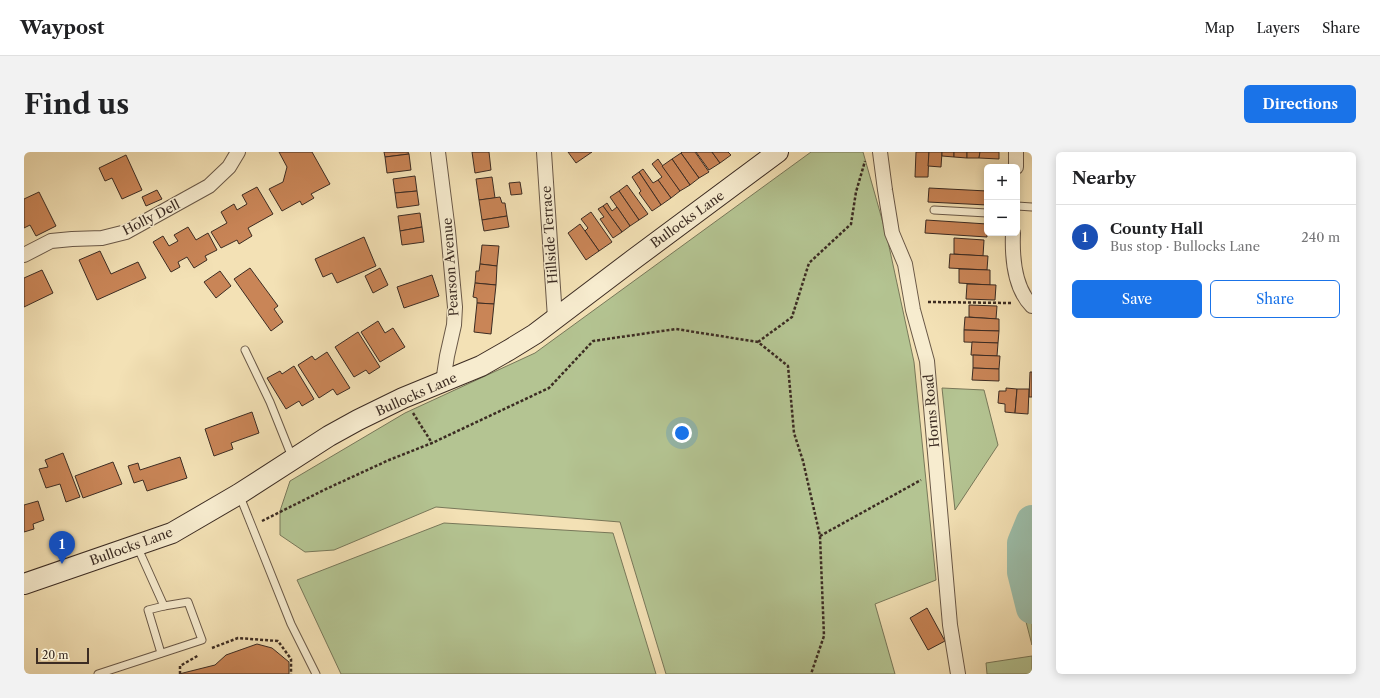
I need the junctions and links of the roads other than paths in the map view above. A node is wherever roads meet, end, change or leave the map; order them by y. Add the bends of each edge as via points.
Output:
1 (238, 152) edge
2 (438, 152) edge
3 (544, 152) edge
4 (778, 152) edge
5 (880, 152) edge
6 (1016, 152) edge
7 (1016, 164) edge
8 (1020, 206) edge
9 (1032, 207) edge
10 (934, 210) dead end
11 (984, 213) edge
12 (1013, 236) edge
13 (24, 255) edge
14 (1031, 305) edge
15 (555, 318) junction
16 (245, 350) dead end
17 (443, 382) junction
18 (293, 459) junction
19 (239, 494) junction
20 (137, 546) junction
21 (24, 584) edge
22 (164, 606) junction
23 (161, 653) junction
24 (98, 674) edge
25 (316, 674) edge
26 (958, 674) edge

1 - 13 street, Holly Dell via 230,167 209,186 126,232 102,238 51,241
2 - 17 street, Pearson Avenue via 455,307
3 - 15 street, Hillside Terrace
4 - 15 main road, Bullocks Lane
5 - 26 street, Horns Road via 892,233 905,264 911,302 926,361 949,618
6 - 7 street
8 - 9 lane
10 - 11 lane
12 - 14 street via 1012,253 1017,279
15 - 17 main road, Bullocks Lane via 509,350 481,366
16 - 18 lane
17 - 18 main road, Bullocks Lane via 358,420
18 - 19 main road, Bullocks Lane
19 - 20 main road, Bullocks Lane via 172,533
19 - 25 lane via 291,624
20 - 21 main road, Bullocks Lane
20 - 22 lane
22 - 23 lane via 148,610
22 - 23 lane via 188,602 202,640
23 - 24 lane

